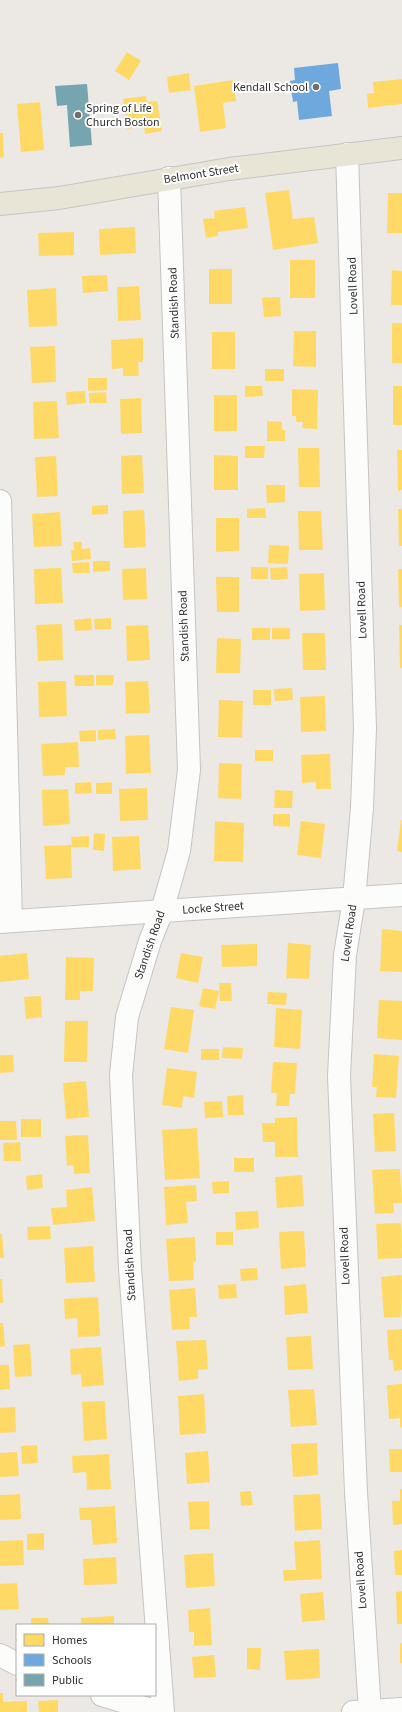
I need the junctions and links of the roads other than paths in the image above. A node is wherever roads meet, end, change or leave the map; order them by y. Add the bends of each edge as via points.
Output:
1 (402, 148) edge
2 (348, 154) junction
3 (169, 178) junction
4 (0, 204) edge
5 (0, 501) edge
6 (402, 895) edge
7 (354, 898) junction
8 (162, 911) junction
9 (5, 921) edge
10 (0, 1655) edge
11 (16, 1663) edge
12 (105, 1696) edge
13 (402, 1709) edge
14 (158, 1712) edge
15 (163, 1712) edge
16 (364, 1712) edge

1 - 2 main road, Belmont Street
2 - 3 main road, Belmont Street
2 - 7 street, Lovell Road via 365,728 362,808
3 - 4 main road, Belmont Street via 66,197
3 - 8 street, Standish Road via 189,770 179,851
5 - 9 street
6 - 7 street, Locke Street
7 - 8 street, Locke Street
7 - 16 street, Lovell Road via 345,955 339,1076
8 - 9 street, Locke Street
8 - 15 street, Standish Road via 127,1017 121,1075 130,1268
10 - 11 street
12 - 14 street
13 - 16 street

